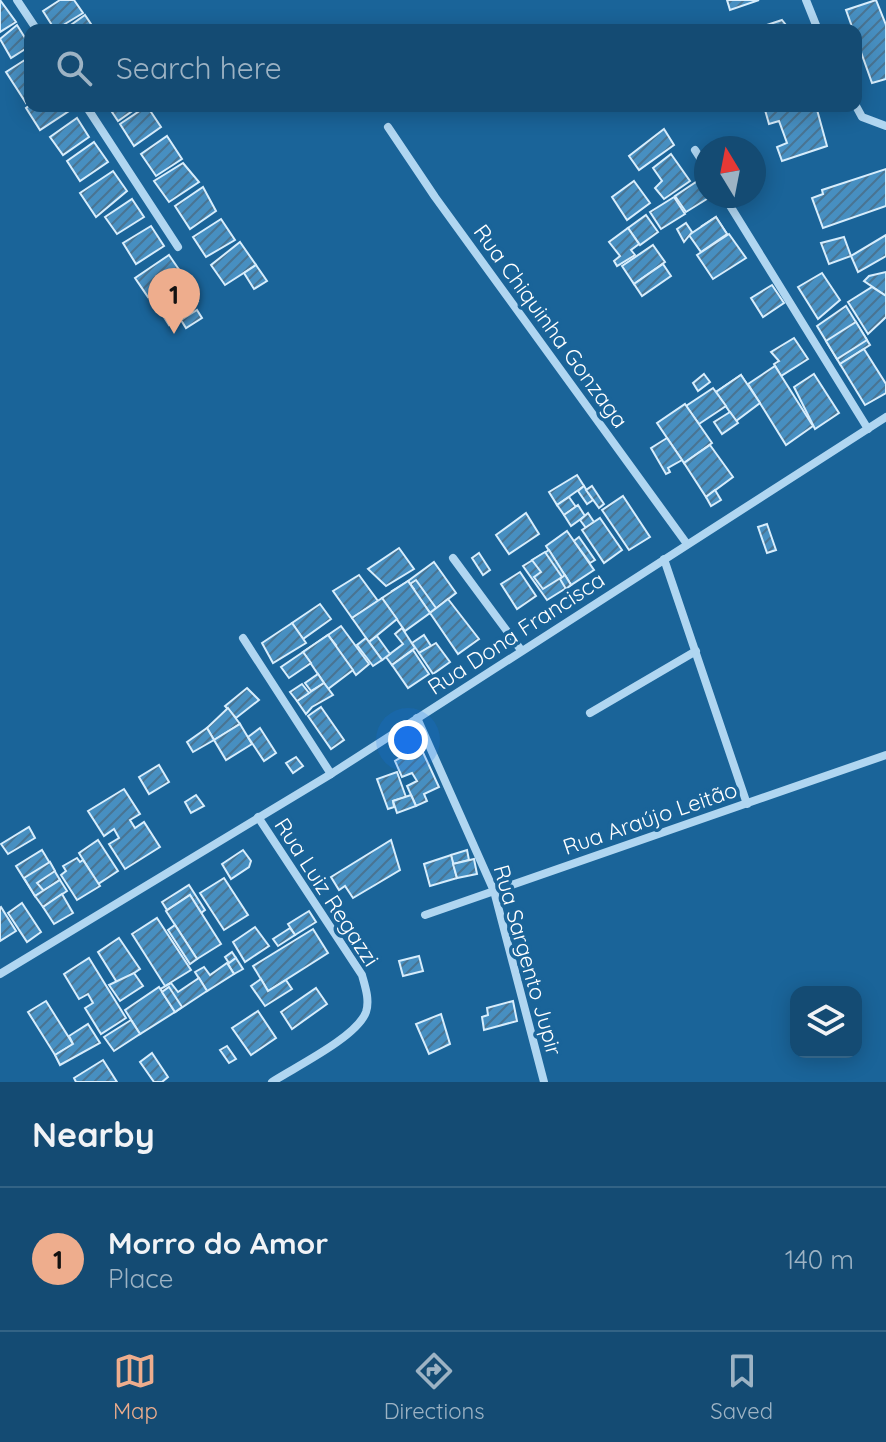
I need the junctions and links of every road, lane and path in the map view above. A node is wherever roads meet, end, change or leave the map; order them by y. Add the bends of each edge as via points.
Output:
1 (17, 0) edge
2 (806, 0) edge
3 (33, 24) edge
4 (816, 24) edge
5 (90, 112) edge
6 (859, 112) edge
7 (886, 126) edge
8 (388, 127) dead end
9 (731, 208) edge
10 (178, 247) dead end
11 (886, 417) edge
12 (868, 429) junction
13 (687, 544) junction
14 (453, 558) dead end
15 (664, 559) junction
16 (243, 638) dead end
17 (521, 650) junction
18 (696, 651) junction
19 (590, 713) dead end
20 (417, 718) junction
21 (886, 755) edge
22 (331, 774) junction
23 (747, 804) junction
24 (258, 817) junction
25 (494, 891) junction
26 (425, 915) dead end
27 (0, 974) edge
28 (272, 1082) edge
29 (544, 1082) edge

1 - 3 street
2 - 4 street
5 - 10 street
6 - 7 street
8 - 13 street, Rua Chiquinha Gonzaga
9 - 12 street
11 - 12 street, Rua Dona Francisca
12 - 13 street, Rua Dona Francisca
13 - 15 street, Rua Dona Francisca
14 - 17 street
15 - 17 street, Rua Dona Francisca
15 - 18 street
16 - 22 street
17 - 20 street, Rua Dona Francisca
18 - 19 street
18 - 23 street
20 - 22 street, Rua Dona Francisca
20 - 25 street, Rua Sargento Jupir
21 - 23 street, Rua Araújo Leitão
22 - 24 street, Rua Dona Francisca
23 - 25 street, Rua Araújo Leitão
24 - 27 street, Rua Dona Francisca
24 - 28 street, Rua Luiz Regazzi via 362,975 367,994 366,1012 354,1029
25 - 26 street, Rua Araújo Leitão
25 - 29 street, Rua Sargento Jupir

